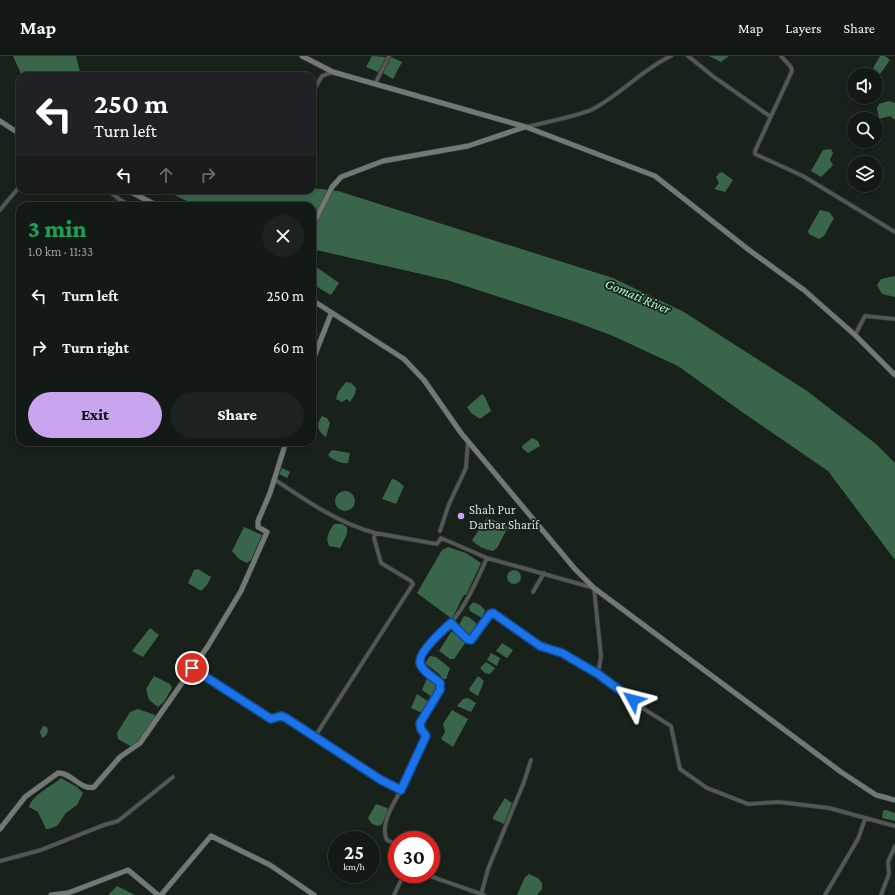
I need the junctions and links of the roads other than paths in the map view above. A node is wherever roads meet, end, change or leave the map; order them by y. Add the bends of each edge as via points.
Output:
1 (302, 56) edge
2 (388, 56) edge
3 (671, 56) edge
4 (688, 56) edge
5 (780, 56) edge
6 (333, 72) junction
7 (375, 84) junction
8 (316, 86) edge
9 (771, 117) junction
10 (1, 123) edge
11 (526, 127) junction
12 (16, 132) edge
13 (16, 191) edge
14 (112, 194) edge
15 (135, 194) edge
16 (124, 202) edge
17 (150, 202) edge
18 (0, 210) edge
19 (316, 219) edge
20 (895, 232) edge
21 (316, 303) edge
22 (331, 314) junction
23 (895, 319) edge
24 (855, 335) junction
25 (316, 352) edge
26 (895, 375) edge
27 (468, 440) junction
28 (285, 446) edge
29 (274, 479) junction
30 (440, 531) dead end
31 (375, 533) junction
32 (487, 558) junction
33 (544, 573) junction
34 (594, 588) junction
35 (533, 592) dead end
36 (451, 623) junction
37 (192, 668) junction
38 (598, 674) junction
39 (314, 738) junction
40 (530, 760) dead end
41 (173, 776) dead end
42 (401, 790) junction
43 (895, 800) edge
44 (865, 819) junction
45 (895, 826) edge
46 (0, 829) edge
47 (388, 841) edge
48 (895, 846) edge
49 (0, 861) edge
50 (440, 880) edge
51 (400, 883) edge
52 (482, 894) edge
53 (51, 895) edge
54 (158, 895) edge
55 (161, 895) edge
56 (314, 895) edge
57 (394, 895) edge
58 (825, 895) edge
59 (881, 895) edge

1 - 6 street
2 - 7 street
3 - 11 street via 594,109
4 - 9 street
5 - 9 street via 792,71
6 - 7 street
6 - 8 street via 322,76
7 - 11 street
9 - 20 street via 755,154 803,176
10 - 12 street
11 - 19 street via 468,146 384,161 342,177 332,187
11 - 24 street via 655,176 804,290
13 - 18 street
14 - 16 street
15 - 17 street
21 - 22 street
22 - 25 street
22 - 27 street via 404,359 424,380
23 - 24 street via 865,316
24 - 26 street
27 - 30 street via 466,468
27 - 34 street via 575,569
28 - 29 street
29 - 31 street via 312,504
29 - 37 street via 258,521 258,527 266,532 241,591
31 - 32 street via 436,544 441,538
31 - 39 street via 381,563 413,584
32 - 33 street
32 - 36 street via 470,593
33 - 34 street
33 - 35 street
34 - 38 street via 601,656
34 - 43 street via 841,772 876,795
36 - 38 street via 471,640 493,613 540,646 562,653
36 - 42 street via 420,658 422,668 440,683 440,690 420,723 426,736
37 - 39 street via 271,719 281,716 286,718
37 - 46 street via 140,744 120,757 94,787 87,788 63,773 58,773 25,797
38 - 44 street via 671,726 680,769 707,788 748,804 779,802 829,808
39 - 42 street
40 - 52 street via 524,782 488,869
41 - 49 street via 118,821 104,824 41,850
42 - 47 street via 389,814 384,834
44 - 45 street
44 - 58 street via 858,839
48 - 59 street via 888,862 889,874
50 - 52 street
51 - 57 street
53 - 54 street via 68,893 128,870
55 - 56 street via 211,836 270,865

